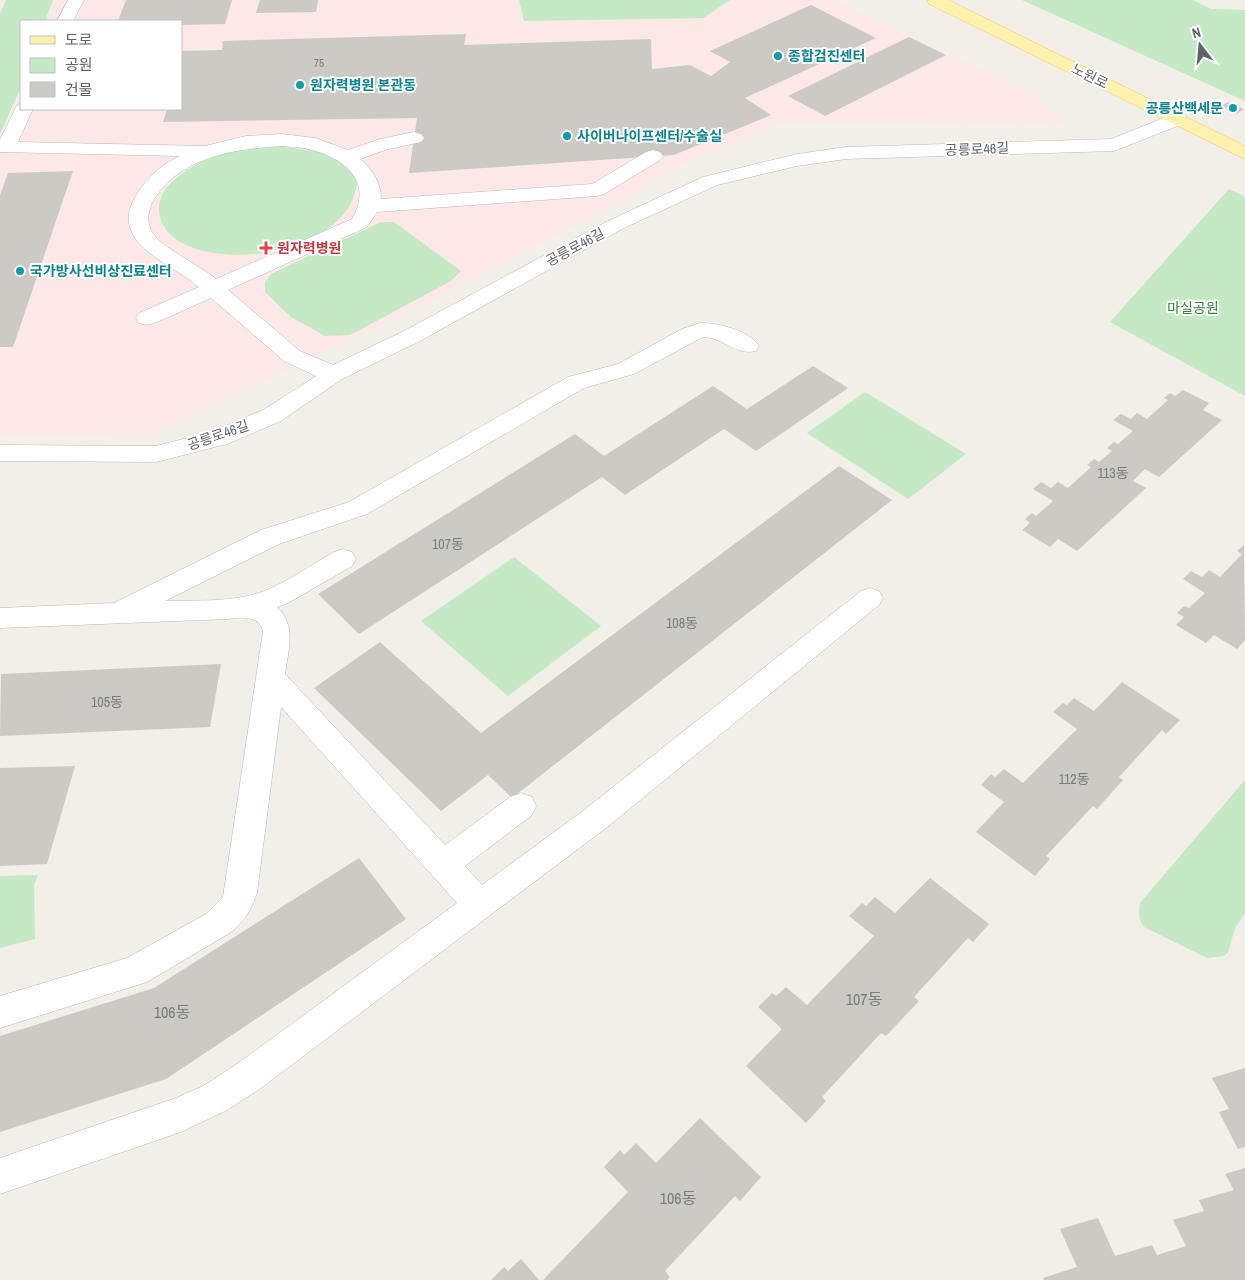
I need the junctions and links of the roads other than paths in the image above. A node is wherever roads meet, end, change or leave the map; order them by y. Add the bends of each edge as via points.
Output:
1 (76, 0) edge
2 (935, 0) edge
3 (66, 20) edge
4 (24, 110) edge
5 (1178, 119) junction
6 (414, 138) dead end
7 (206, 151) junction
8 (1245, 154) edge
9 (653, 156) dead end
10 (346, 157) junction
11 (368, 206) junction
12 (213, 287) junction
13 (147, 318) dead end
14 (748, 346) dead end
15 (334, 374) junction
16 (0, 453) edge
17 (344, 559) dead end
18 (870, 598) dead end
19 (242, 606) junction
20 (116, 614) junction
21 (0, 618) edge
22 (271, 677) junction
23 (521, 806) dead end
24 (444, 864) junction
25 (480, 904) junction
26 (0, 1012) edge
27 (0, 1176) edge

1 - 3 street
2 - 5 main road, 노원로
4 - 7 street via 6,148
5 - 8 main road, 노원로
5 - 15 street, 공릉로46길 via 1114,145 846,153 797,160 710,181 615,225 412,336
6 - 10 street
7 - 10 street via 235,143 271,140 305,142
7 - 12 street via 180,162 159,177 145,194 138,211 140,229 151,245 194,271
9 - 11 street via 597,190
10 - 11 street via 357,164 369,182
11 - 12 street via 360,223
12 - 13 street
12 - 15 street via 293,356
14 - 20 street via 717,330 700,330 626,369 576,382 353,510 270,537
15 - 16 street, 공릉로46길 via 273,415 218,438 156,454
17 - 19 street via 279,596
18 - 25 street via 595,819
19 - 20 street
19 - 22 street via 262,611 274,621 277,631
20 - 21 street
22 - 24 street
22 - 26 street via 241,893 236,908 227,918 135,971
23 - 24 street
24 - 25 street
25 - 27 street via 215,1098 181,1114

